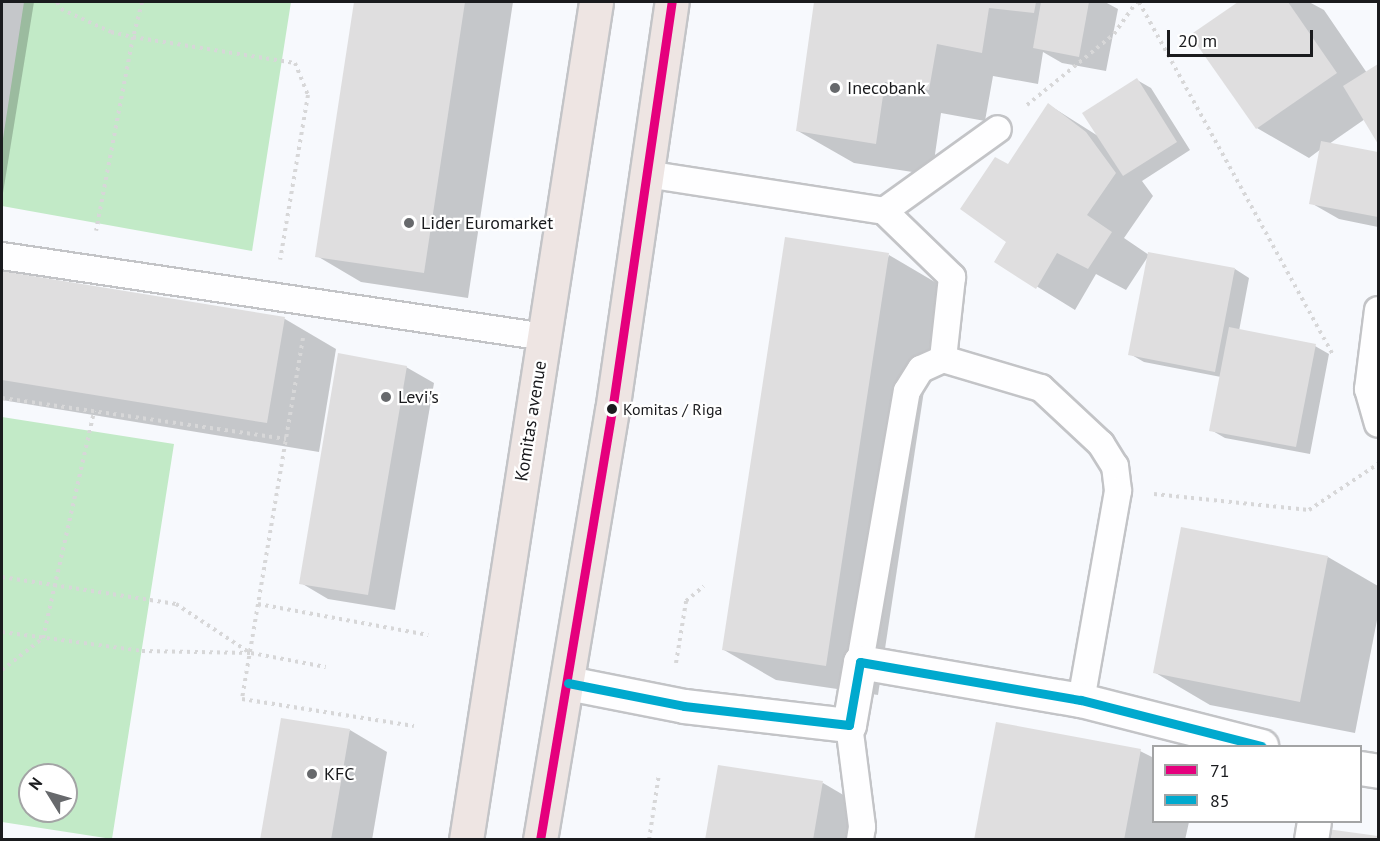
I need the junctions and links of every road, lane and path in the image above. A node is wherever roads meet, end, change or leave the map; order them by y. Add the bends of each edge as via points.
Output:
1 (57, 2) edge
2 (142, 2) edge
3 (596, 2) edge
4 (672, 2) edge
5 (1138, 2) edge
6 (133, 36) junction
7 (998, 129) joint
8 (646, 174) junction
9 (884, 211) junction
10 (2, 256) edge
11 (89, 268) junction
12 (274, 296) junction
13 (309, 301) junction
14 (1378, 310) edge
15 (545, 337) junction
16 (1333, 355) dead end
17 (943, 359) junction
18 (2, 398) edge
19 (94, 411) junction
20 (1378, 424) edge
21 (286, 439) junction
22 (1378, 463) edge
23 (1118, 491) junction
24 (2, 578) edge
25 (53, 585) junction
26 (704, 586) dead end
27 (258, 604) junction
28 (2, 632) edge
29 (428, 635) dead end
30 (43, 638) junction
31 (251, 653) junction
32 (860, 662) junction
33 (326, 667) dead end
34 (2, 670) edge
35 (675, 674) dead end
36 (568, 683) junction
37 (1081, 700) junction
38 (849, 725) junction
39 (414, 726) dead end
40 (1253, 745) edge
41 (1362, 768) edge
42 (1378, 771) edge
43 (659, 774) dead end
44 (1314, 823) edge
45 (466, 840) edge
46 (540, 840) edge
47 (649, 840) edge
48 (860, 840) edge
49 (1311, 840) edge

1 - 6 path via 61,9 111,32
2 - 6 path
3 - 15 main road, Komitas avenue
4 - 8 main road
5 - 7 path via 1114,34
5 - 16 path
6 - 11 path
6 - 12 path via 295,63 308,95
7 - 9 lane
8 - 9 lane
8 - 36 main road
9 - 17 lane via 952,277
10 - 11 lane
11 - 12 lane
12 - 13 lane
13 - 15 lane
13 - 21 path
14 - 20 lane via 1368,389
15 - 45 main road, Komitas avenue
17 - 23 lane via 1041,388 1101,444 1115,466
17 - 32 lane via 921,369 907,391
18 - 19 path
19 - 21 path
19 - 25 path
21 - 27 path
22 - 23 path via 1309,510
23 - 37 lane
24 - 25 path
25 - 30 path
25 - 31 path via 176,604
26 - 35 path via 686,601
27 - 29 path
27 - 31 path
28 - 30 path
30 - 31 path via 142,651
30 - 34 path
31 - 33 path
31 - 39 path via 242,699
32 - 37 street
32 - 38 street
36 - 38 street via 684,706
36 - 46 main road
37 - 40 street
38 - 48 lane via 862,827
41 - 42 street
43 - 47 path
44 - 49 street

